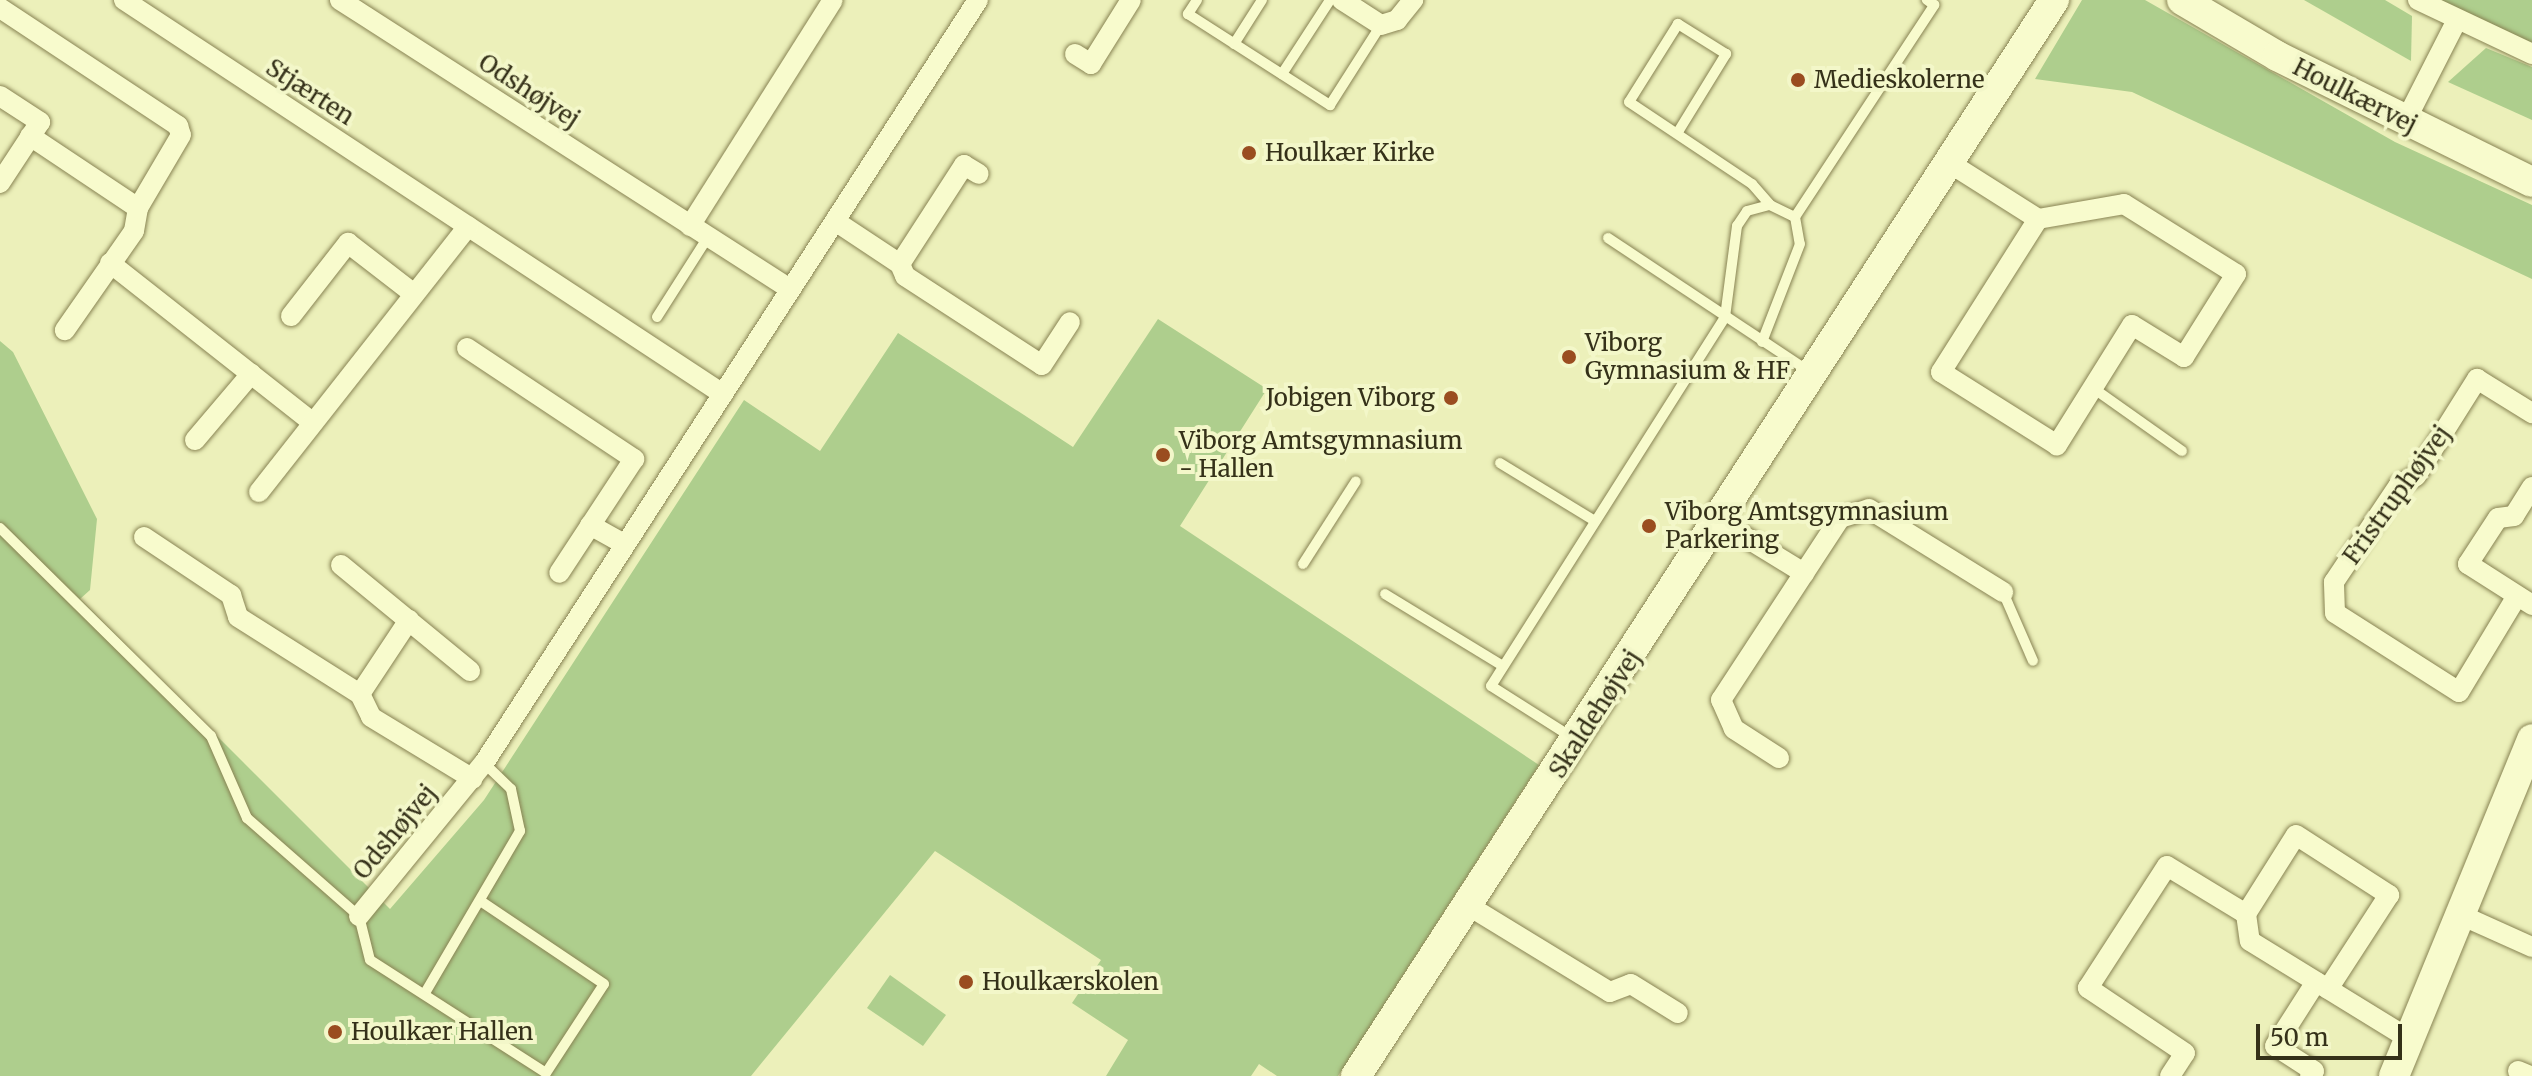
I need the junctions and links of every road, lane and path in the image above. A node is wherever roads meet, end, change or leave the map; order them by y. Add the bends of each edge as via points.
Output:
1 (124, 0) edge
2 (340, 0) edge
3 (833, 0) edge
4 (978, 0) edge
5 (1131, 0) edge
6 (1197, 0) edge
7 (1262, 0) edge
8 (1330, 0) edge
9 (1342, 0) edge
10 (1413, 0) edge
11 (1927, 0) edge
12 (2054, 0) edge
13 (2182, 0) edge
14 (2418, 0) edge
15 (0, 8) edge
16 (2456, 22) junction
17 (1381, 25) junction
18 (1234, 44) junction
19 (1075, 54) dead end
20 (2532, 54) edge
21 (1282, 74) junction
22 (0, 96) edge
23 (2405, 122) junction
24 (1678, 132) junction
25 (30, 136) junction
26 (1948, 162) junction
27 (979, 174) dead end
28 (2532, 182) edge
29 (0, 183) edge
30 (1770, 205) junction
31 (138, 208) junction
32 (1795, 217) junction
33 (2038, 219) junction
34 (835, 221) junction
35 (468, 226) junction
36 (690, 226) junction
37 (708, 237) junction
38 (1608, 238) dead end
39 (110, 263) junction
40 (900, 264) junction
41 (790, 289) junction
42 (414, 294) junction
43 (291, 316) dead end
44 (657, 317) dead end
45 (1725, 317) junction
46 (1070, 322) dead end
47 (65, 330) dead end
48 (1762, 342) junction
49 (467, 348) dead end
50 (251, 374) junction
51 (1813, 374) junction
52 (2093, 388) junction
53 (723, 394) junction
54 (2532, 413) edge
55 (313, 423) junction
56 (195, 440) dead end
57 (2182, 451) dead end
58 (1500, 463) dead end
59 (1356, 481) dead end
60 (2532, 487) edge
61 (259, 492) dead end
62 (1595, 521) junction
63 (1719, 521) junction
64 (590, 525) junction
65 (0, 528) edge
66 (144, 537) dead end
67 (624, 544) junction
68 (1303, 564) dead end
69 (341, 565) dead end
70 (559, 573) dead end
71 (1804, 573) junction
72 (2003, 592) joint
73 (1385, 594) dead end
74 (2525, 600) edge
75 (409, 620) junction
76 (2033, 661) dead end
77 (1503, 666) junction
78 (470, 671) dead end
79 (360, 694) junction
80 (2532, 739) edge
81 (1578, 741) junction
82 (1779, 758) dead end
83 (479, 771) junction
84 (482, 902) junction
85 (1469, 906) junction
86 (2246, 914) junction
87 (359, 916) junction
88 (2463, 916) junction
89 (2532, 947) edge
90 (2322, 986) junction
91 (425, 993) junction
92 (1678, 1013) dead end
93 (2411, 1040) junction
94 (1356, 1076) edge
95 (2170, 1076) edge
96 (2310, 1076) edge
97 (2394, 1076) edge

1 - 35 street, Stjærten
2 - 36 street, Odshøjvej
3 - 36 street
4 - 34 street, Odshøjvej
5 - 19 street via 1091,64
6 - 18 lane via 1188,14
7 - 18 lane
8 - 21 lane
9 - 17 street
10 - 17 street via 1397,20
11 - 32 lane via 1934,5
12 - 26 street, Skaldehøjvej
13 - 23 street, Houlkærvej
14 - 16 street
15 - 31 street via 178,126 181,146
16 - 20 street
16 - 23 street
17 - 21 lane via 1330,105
18 - 21 lane
22 - 25 street via 40,122
23 - 28 street, Houlkærvej
24 - 24 lane via 1726,54 1678,24 1629,102
24 - 30 lane
25 - 29 street
25 - 31 street
26 - 33 street
26 - 51 street, Skaldehøjvej
27 - 40 street via 964,165
30 - 32 lane
30 - 45 lane via 1747,211 1737,226
31 - 39 street via 134,231
32 - 48 lane via 1800,244
33 - 52 street via 1941,372 2057,445
33 - 52 street via 2124,204 2236,274 2184,357 2132,325
34 - 40 street
34 - 41 street, Odshøjvej
35 - 42 street
35 - 53 street, Stjærten
36 - 37 street, Odshøjvej
37 - 41 street, Odshøjvej
37 - 44 lane
38 - 45 lane
39 - 47 street
39 - 50 street
40 - 46 street via 905,276 1042,365
41 - 53 street, Odshøjvej
42 - 43 street via 348,243
42 - 55 street
45 - 48 lane
45 - 62 lane
48 - 51 lane
49 - 64 street via 634,459
50 - 55 street
50 - 56 street
51 - 63 street, Skaldehøjvej
52 - 57 lane
53 - 67 street, Odshøjvej
54 - 74 street, Fristruphøjvej via 2477,379 2416,476 2399,485 2334,582 2335,613 2459,692
55 - 61 street
58 - 62 lane
59 - 68 lane
60 - 74 street, Fristruphøjvej via 2514,516 2498,518 2468,564
62 - 77 lane
63 - 71 street
63 - 81 street, Skaldehøjvej
64 - 67 street
64 - 70 street
65 - 87 lane, Odshøjvej via 211,736 247,818
66 - 79 street, Odshøjvej via 231,595 238,617
67 - 83 street, Odshøjvej
69 - 75 street
71 - 72 street via 1840,518 1869,509
71 - 82 street via 1721,700 1734,729
72 - 76 lane
73 - 77 lane
75 - 78 street
75 - 79 street
77 - 81 lane via 1491,686
79 - 83 street, Odshøjvej via 371,717
80 - 88 street
81 - 85 street, Skaldehøjvej
83 - 84 lane via 511,789 520,831
83 - 87 street, Odshøjvej
84 - 91 lane
84 - 91 lane via 604,984 546,1073
85 - 92 street via 1610,992 1631,984
85 - 94 street, Skaldehøjvej
86 - 90 street via 2250,941
86 - 90 street via 2296,835 2389,895
86 - 95 street via 2167,866 2088,988 2185,1053
87 - 91 lane via 370,960
88 - 89 street
88 - 93 street
90 - 93 street
90 - 96 street via 2275,1046 2314,1071
93 - 97 street

